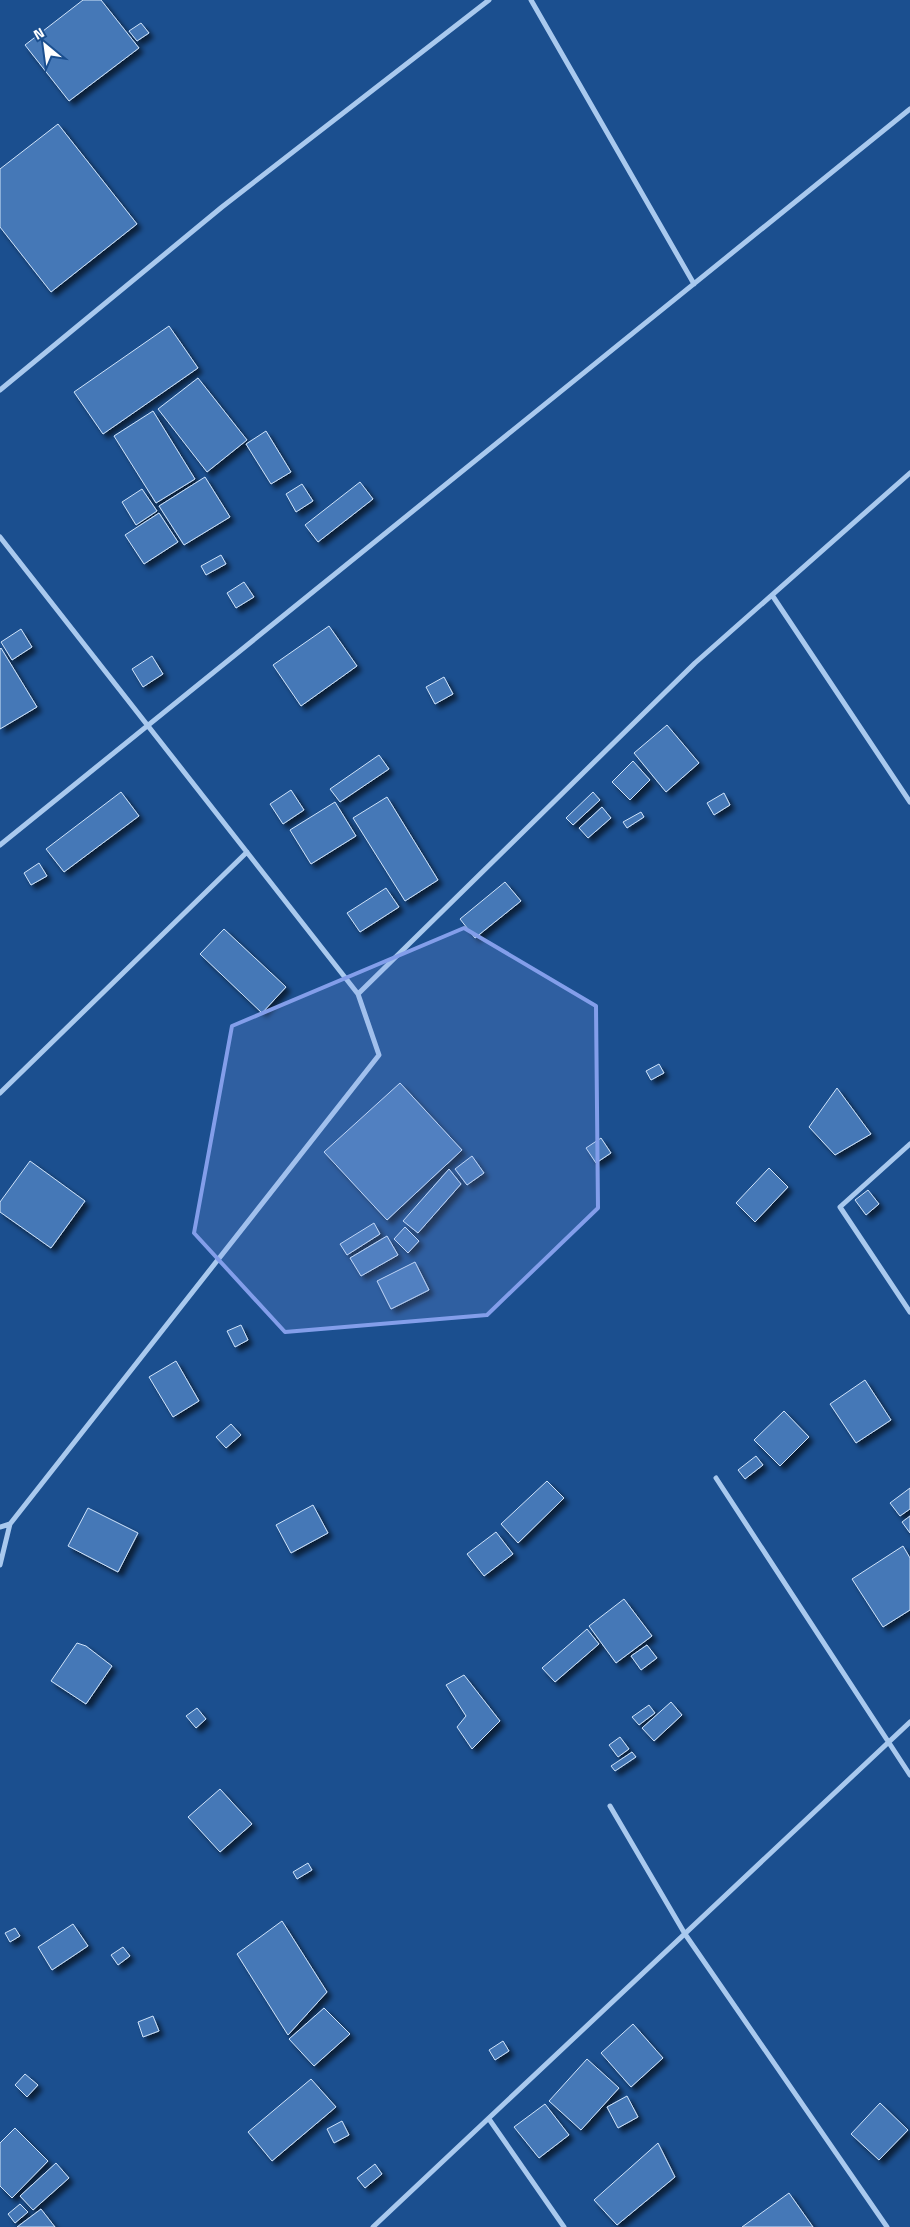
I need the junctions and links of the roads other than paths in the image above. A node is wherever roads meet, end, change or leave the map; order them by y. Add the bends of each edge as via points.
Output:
1 (489, 0) edge
2 (531, 0) edge
3 (910, 109) edge
4 (694, 284) junction
5 (0, 390) edge
6 (910, 473) edge
7 (0, 537) edge
8 (772, 595) junction
9 (148, 726) junction
10 (910, 802) edge
11 (0, 845) edge
12 (247, 852) junction
13 (358, 994) junction
14 (0, 1092) edge
15 (910, 1144) edge
16 (910, 1312) edge
17 (716, 1478) dead end
18 (10, 1524) junction
19 (0, 1527) edge
20 (0, 1565) edge
21 (910, 1722) edge
22 (888, 1742) junction
23 (910, 1775) edge
24 (610, 1806) dead end
25 (685, 1934) junction
26 (489, 2119) junction
27 (374, 2227) edge
28 (564, 2227) edge
29 (887, 2227) edge

1 - 5 street via 222,207
2 - 4 street
3 - 4 street
4 - 9 street
6 - 8 street
7 - 9 street
8 - 10 street
8 - 13 street via 695,663
9 - 11 street
9 - 12 street
12 - 13 street
12 - 14 street
13 - 18 street via 380,1055
15 - 16 street via 840,1207
17 - 22 street
18 - 19 street
18 - 20 street
21 - 22 street
22 - 23 street
22 - 25 street
24 - 25 street
25 - 26 street
25 - 29 street
26 - 27 street
26 - 28 street

